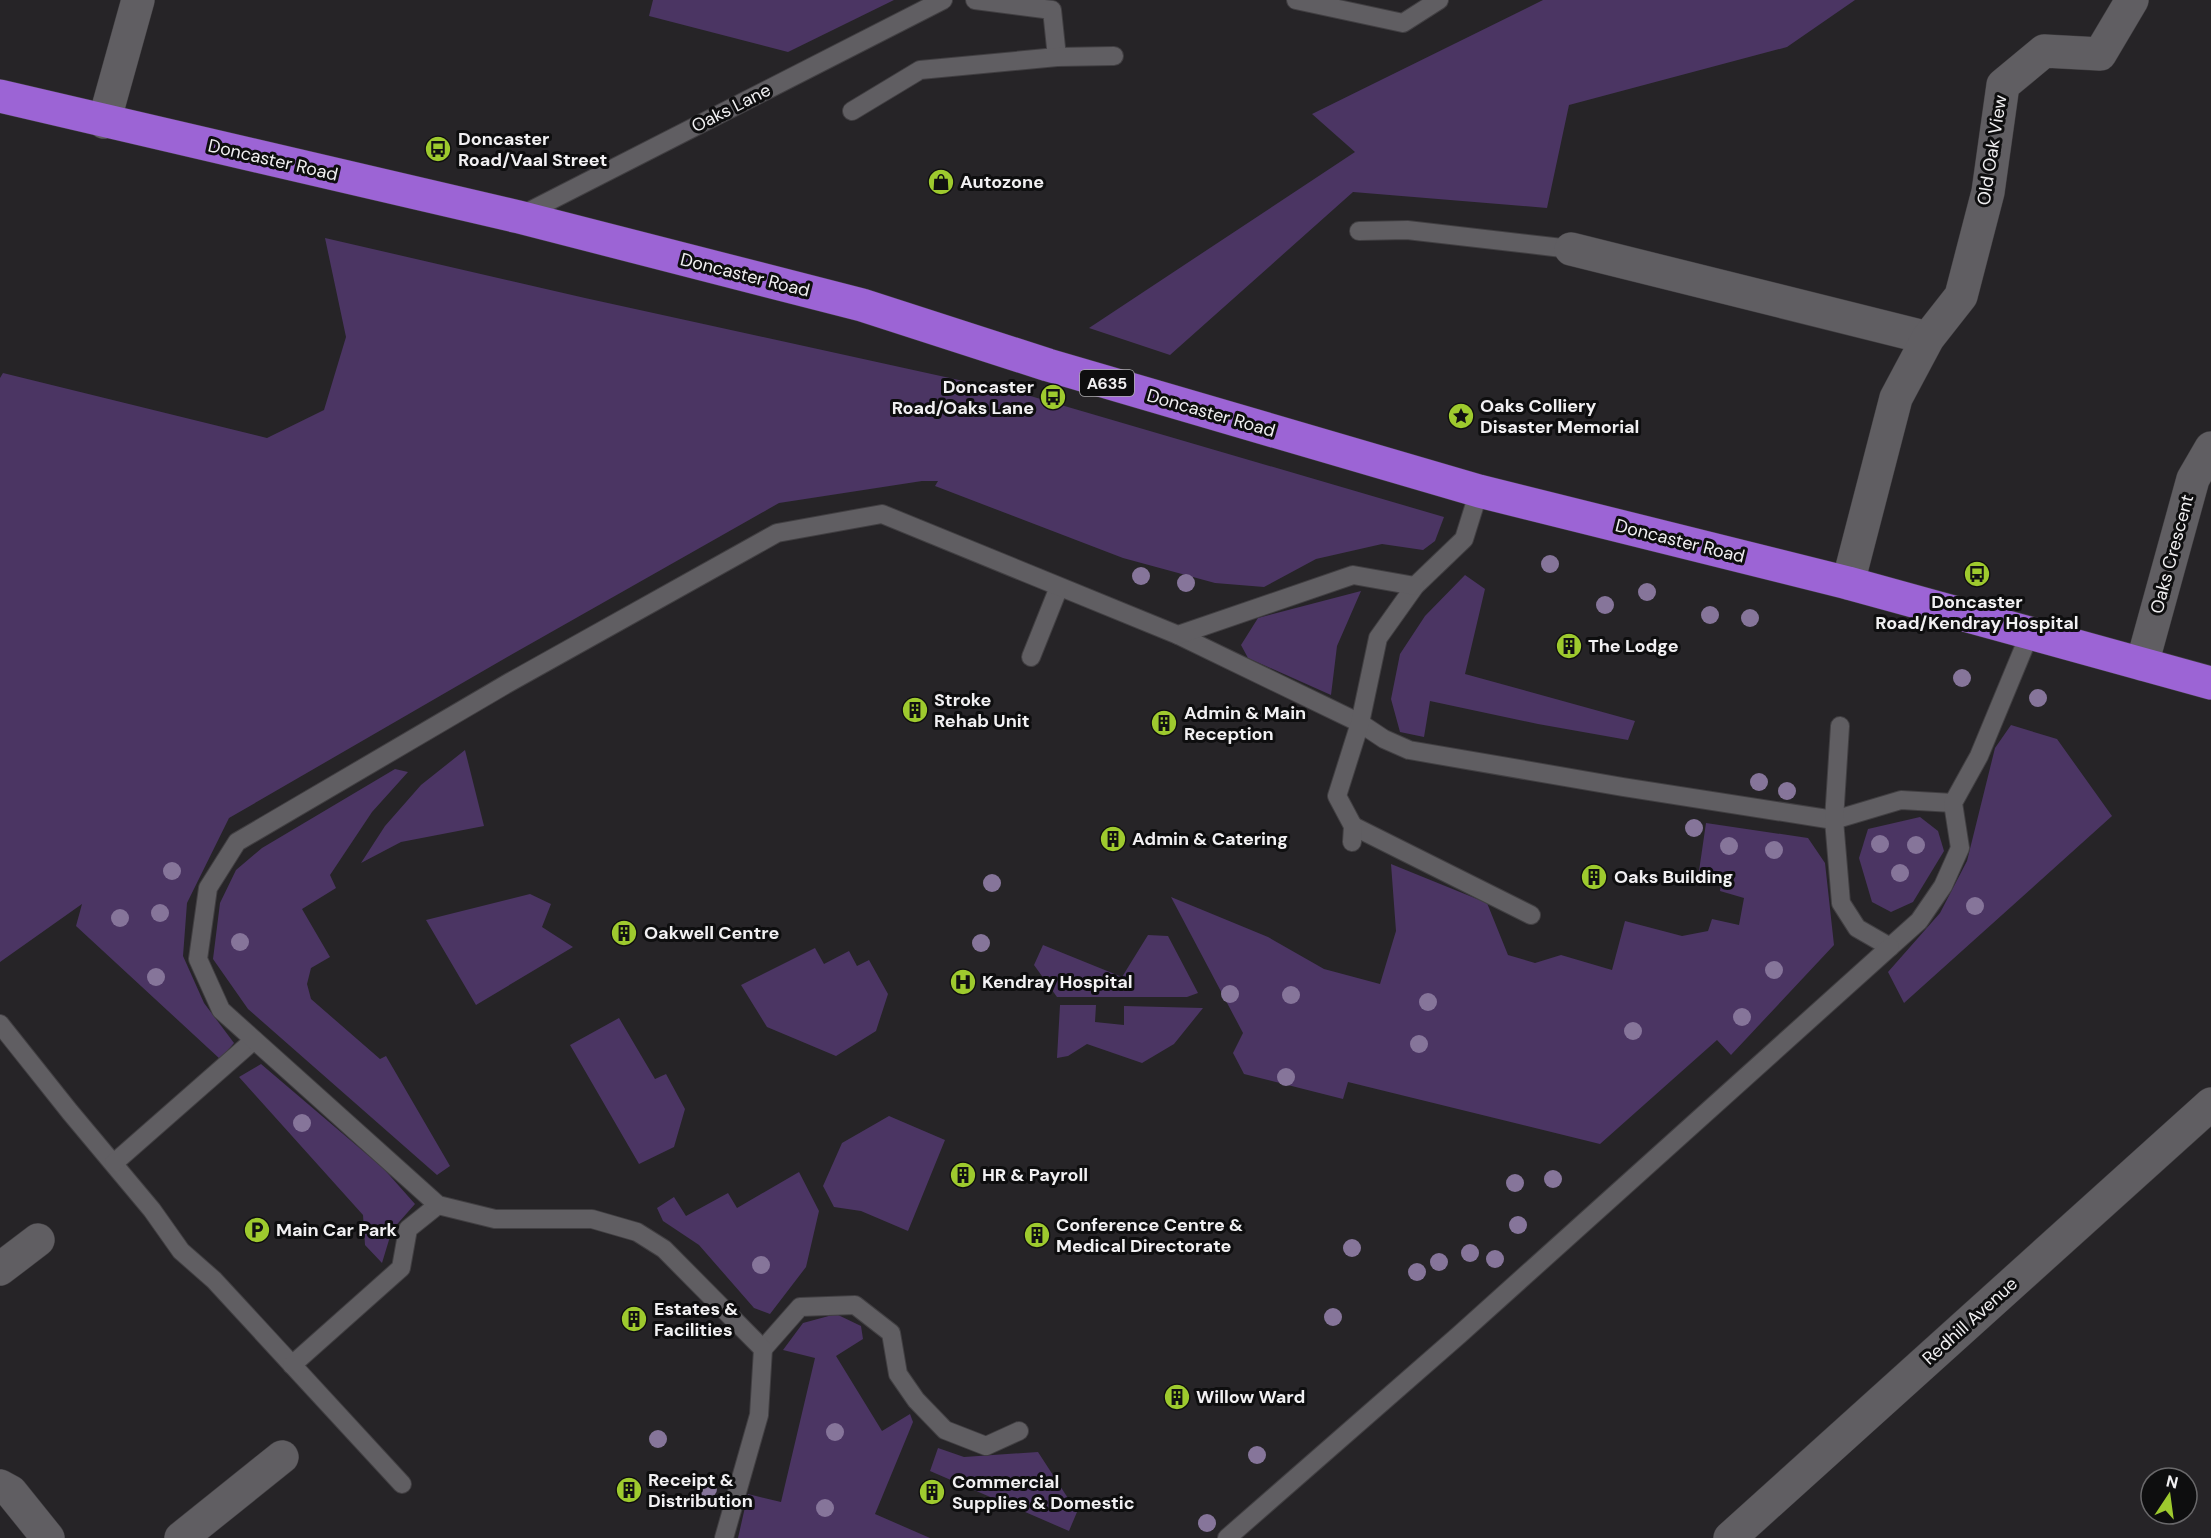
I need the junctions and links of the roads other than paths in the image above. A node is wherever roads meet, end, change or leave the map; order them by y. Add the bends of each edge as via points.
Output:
1 (138, 0) edge
2 (944, 0) edge
3 (975, 0) edge
4 (1296, 0) edge
5 (1439, 0) edge
6 (2132, 0) edge
7 (1114, 56) dead end
8 (1057, 57) junction
9 (0, 96) edge
10 (852, 111) dead end
11 (104, 122) junction
12 (519, 217) junction
13 (1359, 231) dead end
14 (1571, 249) joint
15 (1928, 338) junction
16 (2211, 448) edge
17 (1479, 491) junction
18 (1848, 583) junction
19 (1059, 586) junction
20 (1415, 586) junction
21 (2030, 633) junction
22 (1178, 635) junction
23 (1031, 657) dead end
24 (2142, 664) junction
25 (2211, 683) edge
26 (1360, 723) junction
27 (1840, 726) dead end
28 (1953, 803) junction
29 (1834, 820) junction
30 (1531, 915) dead end
31 (1890, 947) junction
32 (0, 1024) edge
33 (254, 1040) junction
34 (2211, 1104) edge
35 (114, 1163) junction
36 (438, 1205) junction
37 (38, 1240) dead end
38 (0, 1269) edge
39 (763, 1349) junction
40 (292, 1365) junction
41 (1019, 1431) dead end
42 (282, 1457) dead end
43 (402, 1484) dead end
44 (0, 1486) edge
45 (48, 1538) edge
46 (181, 1538) edge
47 (724, 1538) edge
48 (1227, 1538) edge
49 (1730, 1538) edge

1 - 11 street
2 - 12 lane, Oaks Lane
3 - 8 lane via 1052,10
4 - 5 lane via 1403,23
6 - 15 street, Old Oak View via 2100,54 2044,51 2003,85 1988,192 1962,296
7 - 8 lane
8 - 10 lane via 920,70
9 - 11 highway, Doncaster Road / A635
11 - 12 highway, Doncaster Road / A635
12 - 17 highway, Doncaster Road / A635 via 862,305 1048,365
13 - 14 lane via 1407,230
14 - 15 street
15 - 18 street, Old Oak View via 1896,398
16 - 24 street, Oaks Crescent via 2193,479
17 - 18 highway, Doncaster Road / A635
17 - 20 lane via 1464,539
18 - 21 highway, Doncaster Road / A635
19 - 22 lane
19 - 23 lane
19 - 33 lane via 882,514 777,533 510,682 237,842 208,888 198,959 221,1010
20 - 22 lane via 1353,575
20 - 26 lane via 1378,638
21 - 24 highway, Doncaster Road / A635
21 - 28 lane via 1979,756
22 - 26 lane
24 - 25 highway, Doncaster Road / A635
26 - 29 lane via 1409,750
26 - 30 lane via 1337,796 1352,834
27 - 29 lane
28 - 29 lane via 1900,800
28 - 31 lane via 1960,848 1919,921
29 - 31 lane via 1841,903 1857,928
31 - 48 lane
32 - 35 lane
33 - 35 lane
33 - 36 lane
34 - 49 street, Redhill Avenue
35 - 40 lane via 181,1251 214,1280
36 - 39 lane via 495,1220 592,1220 637,1232 664,1249
36 - 40 lane via 408,1229 401,1268
37 - 38 street
39 - 41 lane via 800,1307 855,1305 891,1333 898,1374 945,1430 986,1446
39 - 47 lane via 759,1415
40 - 43 lane
42 - 46 street
44 - 45 street via 10,1492

